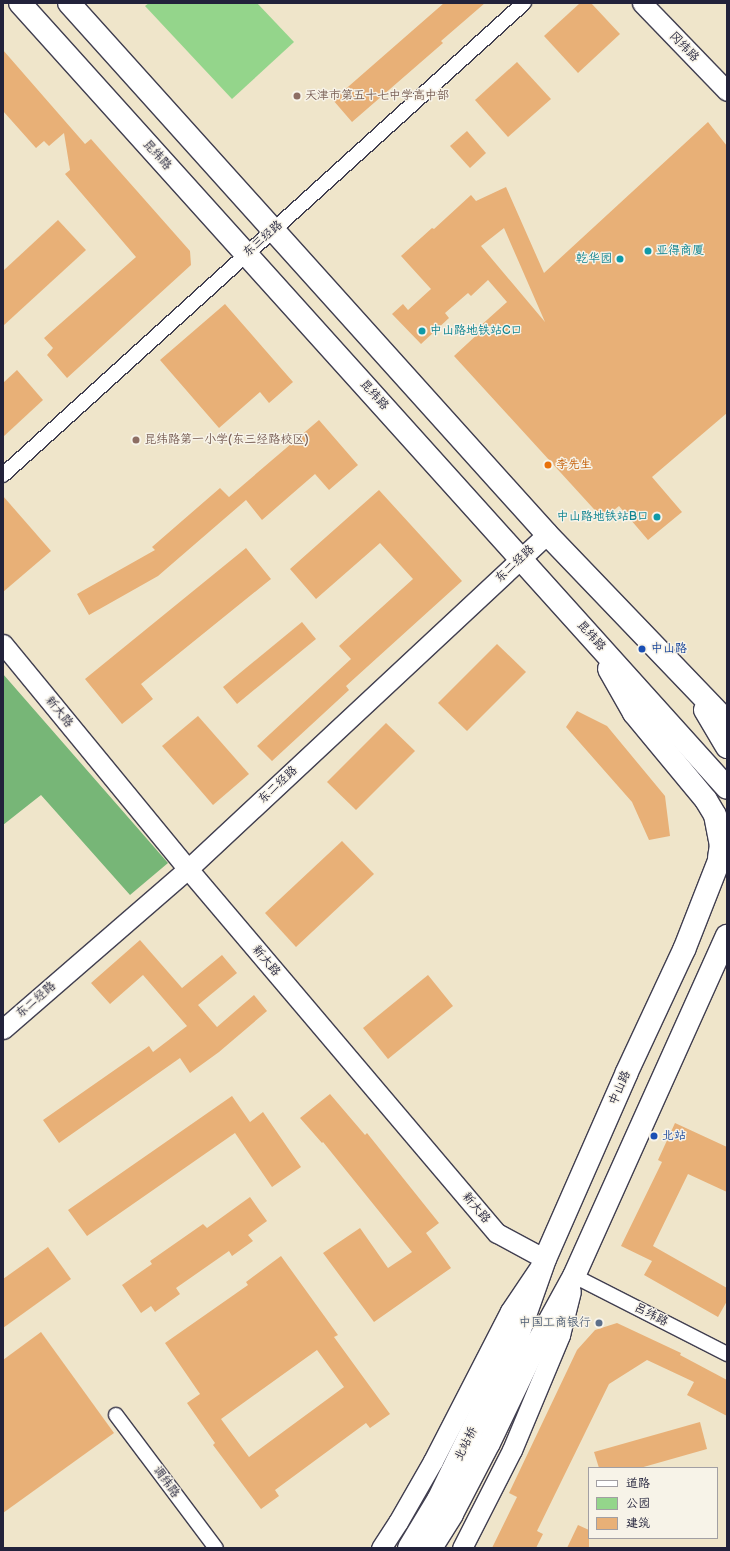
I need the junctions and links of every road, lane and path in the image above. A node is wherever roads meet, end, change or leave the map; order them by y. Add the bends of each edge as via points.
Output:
1 (20, 3) edge
2 (69, 3) edge
3 (524, 3) edge
4 (642, 3) edge
5 (727, 91) edge
6 (273, 230) junction
7 (247, 253) junction
8 (3, 475) edge
9 (547, 534) junction
10 (521, 558) junction
11 (3, 644) edge
12 (599, 646) junction
13 (685, 678) junction
14 (727, 704) edge
15 (727, 722) edge
16 (727, 747) edge
17 (727, 788) edge
18 (727, 840) edge
19 (718, 862) junction
20 (188, 869) junction
21 (727, 936) edge
22 (3, 1029) edge
23 (545, 1260) junction
24 (574, 1276) junction
25 (526, 1344) junction
26 (727, 1354) edge
27 (116, 1415) dead end
28 (216, 1548) edge
29 (381, 1548) edge
30 (410, 1548) edge
31 (431, 1548) edge
32 (462, 1548) edge

1 - 7 main road, 昆纬路
2 - 6 main road
3 - 6 street, 东三经路
4 - 5 street, 冈纬路
6 - 7 street, 东三经路
6 - 9 main road
7 - 8 street, 东三经路
7 - 10 main road, 昆纬路
9 - 10 street, 东二经路
9 - 13 main road
10 - 12 main road, 昆纬路
10 - 20 street, 东二经路
11 - 20 street, 新大路
12 - 17 main road, 昆纬路
12 - 19 main road via 634,713 706,800 715,815 721,845
13 - 14 main road
13 - 15 main road
13 - 16 main road
18 - 19 main road, 中山路
19 - 23 main road, 中山路 via 684,950 627,1072
20 - 22 street, 东二经路
20 - 23 street, 新大路 via 497,1233
21 - 24 main road
23 - 25 main road, 中山路
23 - 29 street via 510,1311 433,1462
24 - 25 main road
24 - 26 street, 吕纬路
24 - 32 street via 554,1350 512,1450
25 - 30 main road, 北站桥
25 - 31 main road, 北站桥 via 490,1442
27 - 28 street, 调纬路

